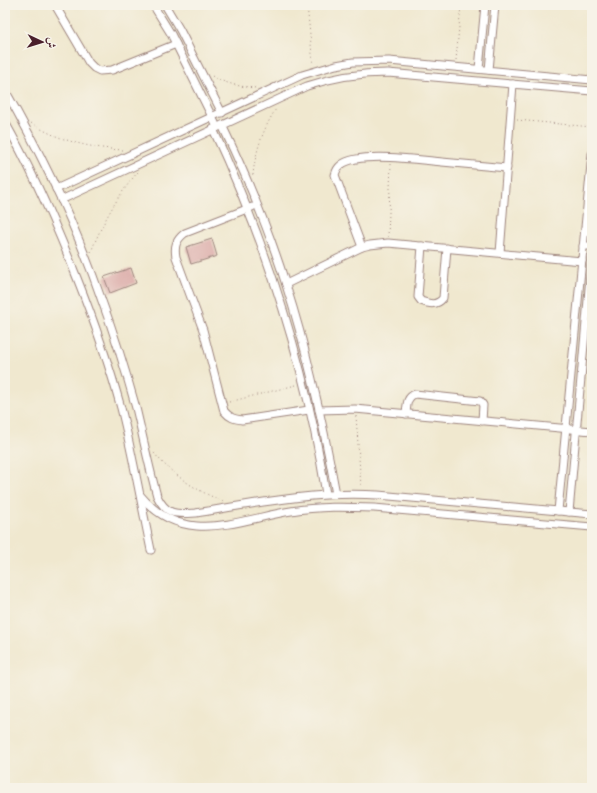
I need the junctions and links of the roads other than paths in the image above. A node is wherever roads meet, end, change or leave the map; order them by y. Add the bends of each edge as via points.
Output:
1 (55, 5) edge
2 (153, 5) edge
3 (165, 5) edge
4 (485, 5) edge
5 (495, 5) edge
6 (180, 30) junction
7 (171, 34) junction
8 (176, 44) junction
9 (479, 69) junction
10 (489, 70) junction
11 (592, 80) edge
12 (513, 84) junction
13 (5, 90) edge
14 (592, 91) edge
15 (222, 112) junction
16 (212, 117) junction
17 (5, 122) edge
18 (218, 127) junction
19 (592, 154) edge
20 (506, 168) junction
21 (56, 189) junction
22 (61, 200) junction
23 (258, 205) junction
24 (248, 209) junction
25 (70, 222) junction
26 (58, 228) junction
27 (422, 246) junction
28 (583, 246) junction
29 (592, 246) edge
30 (362, 247) junction
31 (447, 248) junction
32 (500, 253) junction
33 (592, 255) edge
34 (582, 261) junction
35 (581, 269) junction
36 (591, 269) junction
37 (286, 284) junction
38 (584, 343) junction
39 (592, 344) edge
40 (319, 407) junction
41 (309, 409) junction
42 (406, 414) junction
43 (482, 421) junction
44 (566, 429) junction
45 (576, 430) junction
46 (592, 431) edge
47 (326, 494) junction
48 (336, 494) junction
49 (141, 496) junction
50 (558, 511) junction
51 (569, 512) junction
52 (592, 514) edge
53 (592, 527) edge
54 (151, 550) dead end

1 - 8 street via 89,63 100,70 112,70
2 - 7 street
3 - 6 street
4 - 9 street
5 - 10 street
6 - 7 street
6 - 15 street
7 - 8 street
8 - 16 street
9 - 10 street
9 - 15 street via 389,61 336,65 313,72
10 - 11 street
12 - 14 street
12 - 18 street via 388,73 355,74 307,86
12 - 20 street
13 - 21 street via 36,145
15 - 16 street
16 - 18 street
16 - 21 street
17 - 26 street
18 - 22 street
18 - 23 street
18 - 24 street
19 - 28 street
20 - 30 street via 380,157 345,162 336,170 335,176
20 - 32 street
21 - 22 street
22 - 25 street
23 - 24 street
23 - 37 street
24 - 41 street via 276,287 297,356
24 - 41 street via 185,233 176,242 176,257 203,330 224,411 235,420
25 - 26 street
25 - 47 street via 102,301 118,350 162,507 169,512 196,513
26 - 49 street via 105,354 133,456
27 - 30 street via 388,243
27 - 31 street
27 - 31 street via 418,297 421,301 435,304 443,298
28 - 29 street
28 - 34 street
30 - 37 street
31 - 32 street
32 - 34 street
33 - 36 street
34 - 35 street
35 - 36 street
35 - 44 street
36 - 38 street
37 - 40 street
38 - 39 street
38 - 45 street
40 - 41 street
40 - 42 street
40 - 48 street
41 - 47 street
42 - 43 street
42 - 43 street via 407,400 410,396 430,395 480,401 483,405
43 - 44 street
44 - 45 street
44 - 50 street
45 - 46 street
45 - 51 street
47 - 48 street
48 - 50 street
49 - 53 street via 167,518 201,527 313,508 354,507
49 - 54 street
50 - 51 street
51 - 52 street

